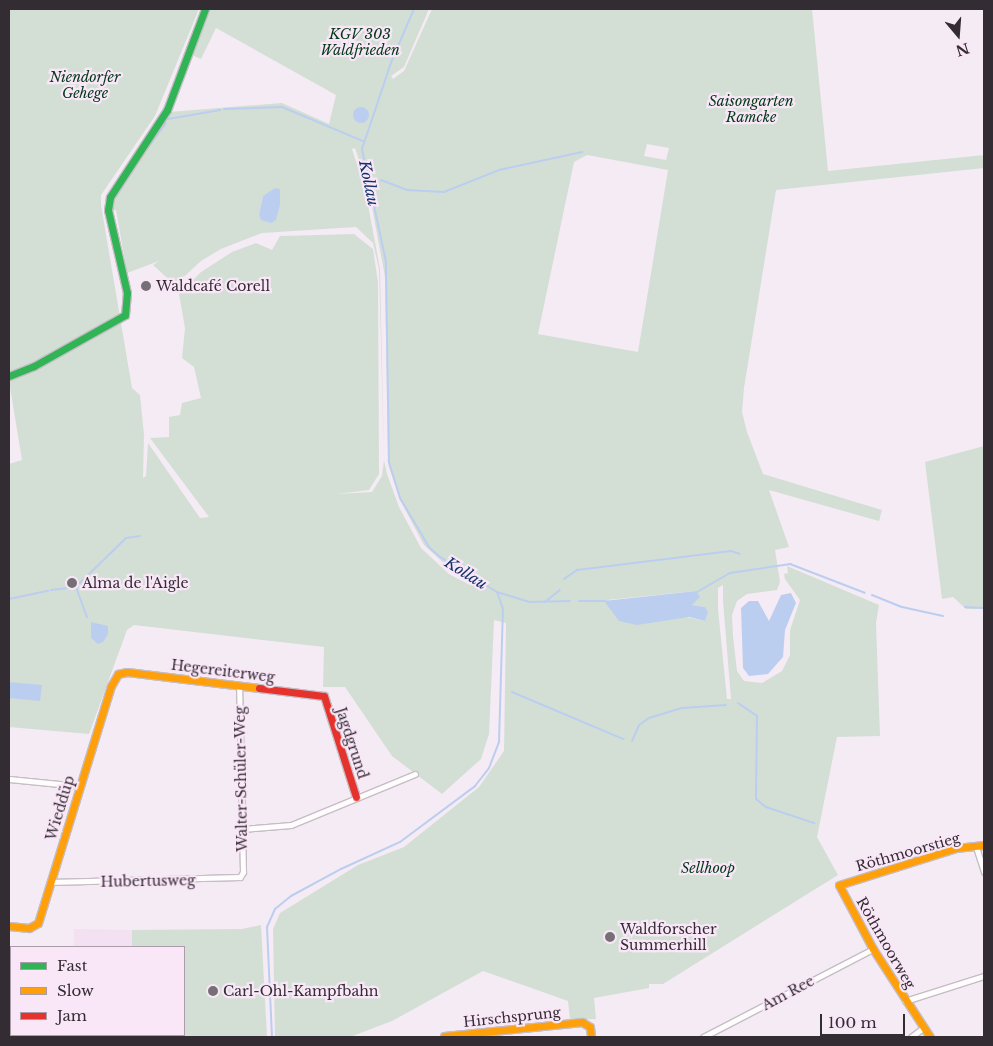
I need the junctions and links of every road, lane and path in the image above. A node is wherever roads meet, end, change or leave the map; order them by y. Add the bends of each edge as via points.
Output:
1 (204, 9) edge
2 (9, 376) edge
3 (118, 674) joint
4 (239, 685) junction
5 (324, 696) joint
6 (415, 774) dead end
7 (9, 779) edge
8 (80, 786) junction
9 (356, 797) junction
10 (242, 829) junction
11 (984, 845) edge
12 (976, 846) junction
13 (243, 872) joint
14 (984, 872) edge
15 (50, 882) junction
16 (839, 885) joint
17 (9, 926) edge
18 (873, 948) junction
19 (984, 976) edge
20 (905, 1001) junction
21 (923, 1028) junction
22 (444, 1036) dead end
23 (591, 1037) edge
24 (703, 1037) edge
25 (911, 1037) edge
26 (930, 1037) edge

1 - 2 street via 165,113 110,198 108,210 127,293 125,315 34,366
3 - 4 street, Hegereiterweg
3 - 8 street, Wieddüp via 114,678
4 - 5 street, Hegereiterweg
4 - 10 street, Walter-Schüler-Weg
5 - 9 street, Jagdgrund
6 - 9 street
7 - 8 street
8 - 15 street, Wieddüp
9 - 10 street via 292,825
10 - 13 street, Walter-Schüler-Weg
11 - 12 street, Röthmoorstieg
12 - 14 street
12 - 16 street, Röthmoorstieg via 956,848
13 - 15 street, Hubertusweg via 235,879
15 - 17 street, Wieddüp via 38,923 29,928
16 - 18 street, Röthmoorweg
18 - 20 street, Röthmoorweg
18 - 24 street, Am Ree
19 - 20 street
20 - 21 street, Röthmoorweg
21 - 25 street
21 - 26 street, Röthmoorweg
22 - 23 street, Hirschsprung via 582,1022 590,1027

